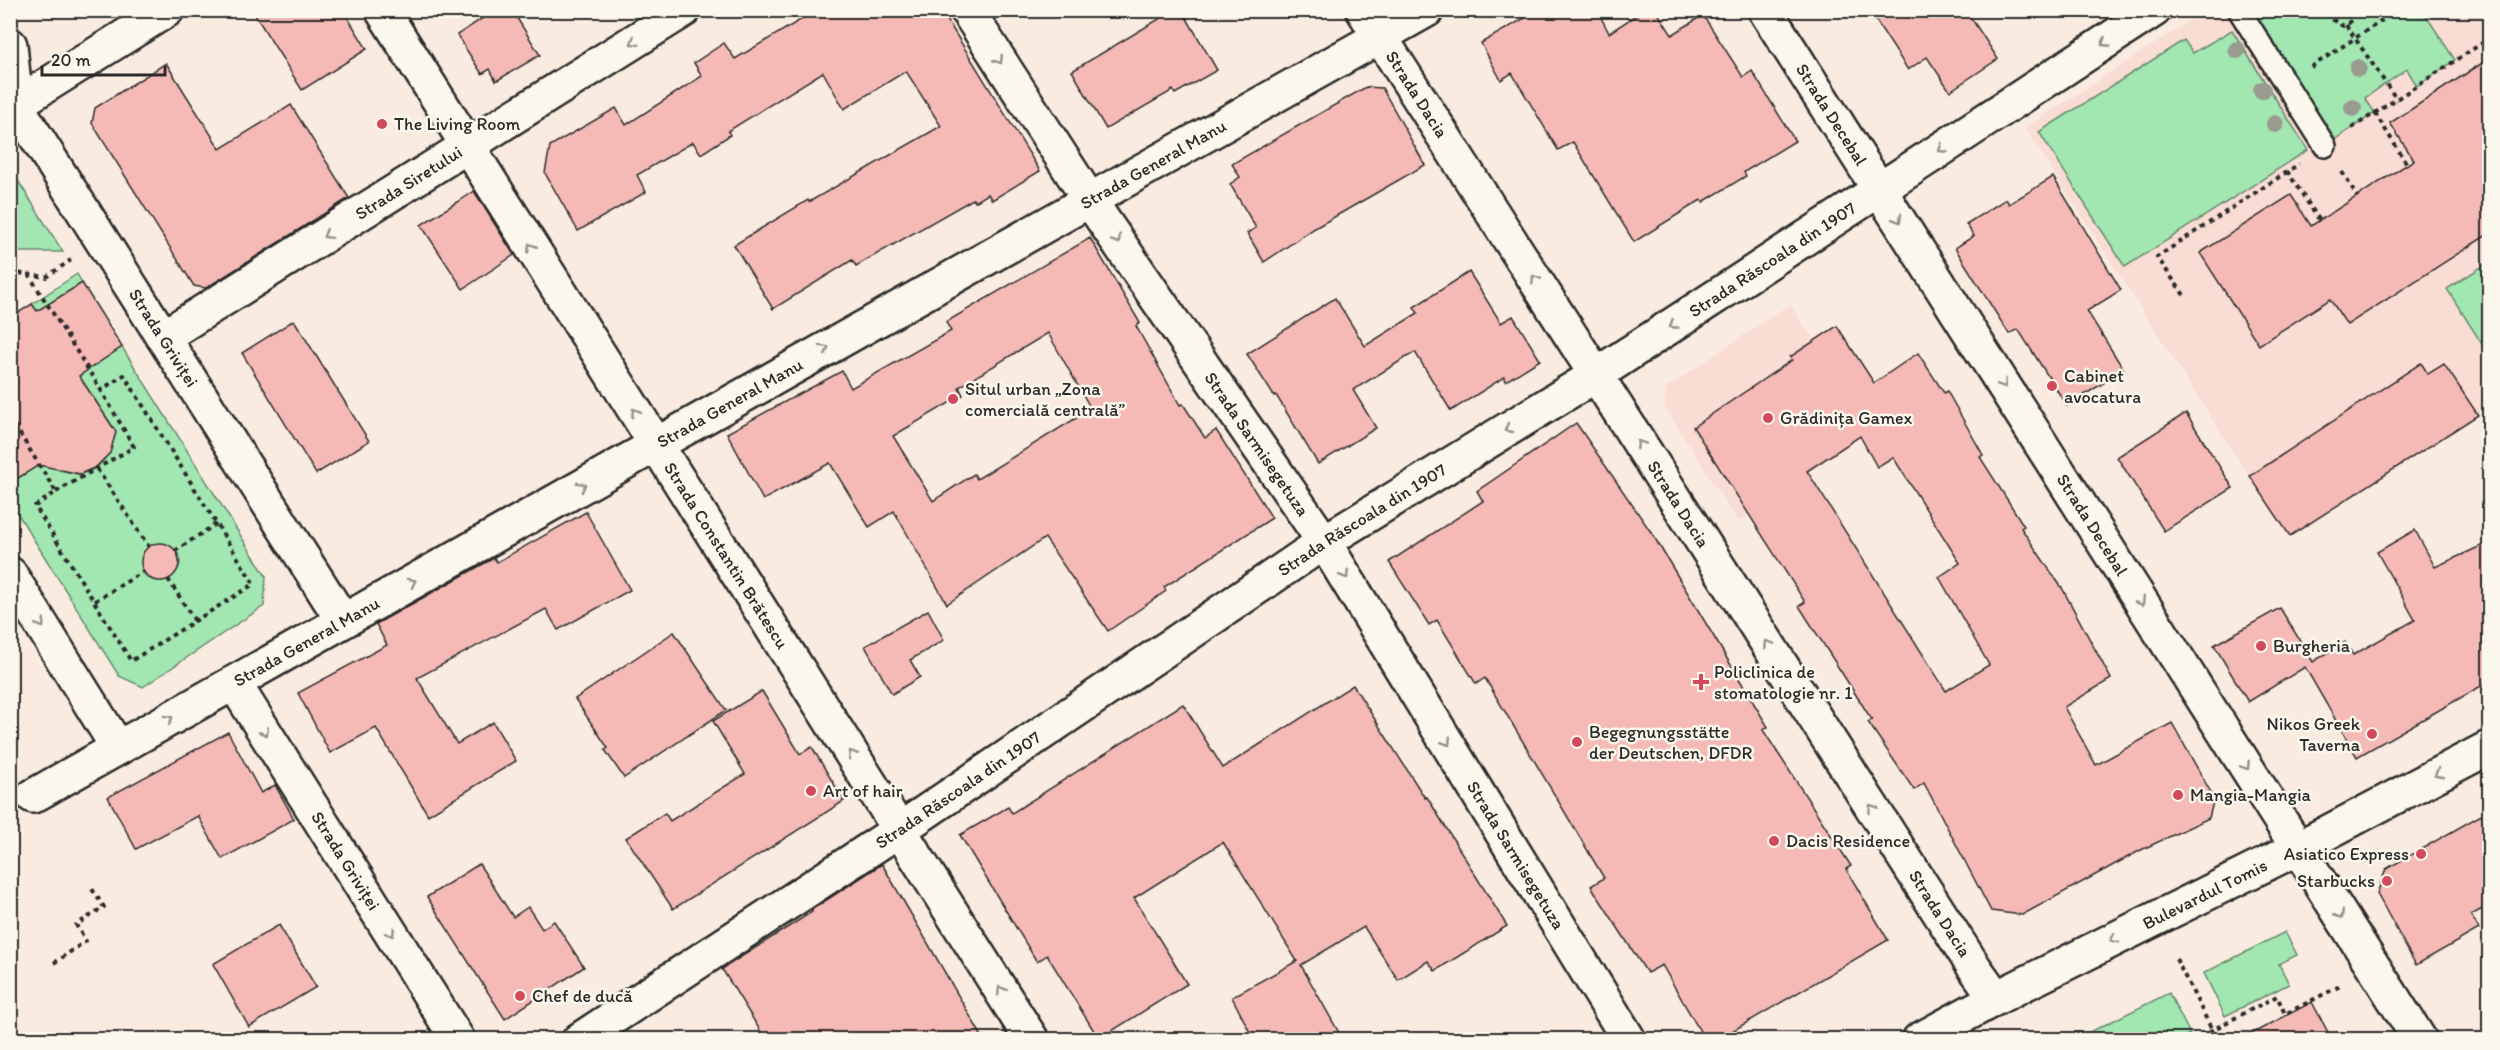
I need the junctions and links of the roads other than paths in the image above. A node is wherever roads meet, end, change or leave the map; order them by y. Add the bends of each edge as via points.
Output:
1 (167, 10) edge
2 (382, 10) edge
3 (684, 10) edge
4 (967, 10) edge
5 (1427, 10) edge
6 (1765, 10) edge
7 (2239, 10) edge
8 (2151, 11) edge
9 (1371, 24) edge
10 (10, 45) edge
11 (13, 107) edge
12 (467, 146) junction
13 (2325, 146) road end
14 (1879, 190) junction
15 (1090, 201) junction
16 (163, 337) junction
17 (1596, 375) junction
18 (656, 445) junction
19 (1324, 542) junction
20 (10, 574) edge
21 (343, 621) junction
22 (234, 683) junction
23 (2490, 747) edge
24 (118, 748) junction
25 (33, 796) dead end
26 (900, 830) junction
27 (2298, 848) junction
28 (1996, 998) junction
29 (458, 1040) edge
30 (579, 1040) edge
31 (1032, 1040) edge
32 (1629, 1040) edge
33 (1919, 1040) edge
34 (2420, 1040) edge

1 - 11 street
2 - 12 street, Strada Constantin Brătescu
3 -> 12 street, Strada Siretului
4 -> 15 street, Strada Sarmisegetuza
5 - 9 street, Strada General Manu
6 - 14 street, Strada Decebal
7 - 13 lane
8 -> 14 street, Strada Răscoala din 1907
9 - 15 street, Strada General Manu
17 -> 9 street, Strada Dacia
10 - 11 street, Strada Griviței
11 - 16 street, Strada Griviței
12 -> 16 street, Strada Siretului
18 -> 12 street, Strada Constantin Brătescu
14 -> 17 street, Strada Răscoala din 1907
14 -> 27 street, Strada Decebal
18 -> 15 street, Strada General Manu
15 -> 19 street, Strada Sarmisegetuza
16 - 21 street, Strada Griviței
17 -> 19 street, Strada Răscoala din 1907
28 -> 17 street, Strada Dacia
21 -> 18 street, Strada General Manu
26 -> 18 street, Strada Constantin Brătescu
19 - 26 street, Strada Răscoala din 1907
19 -> 32 street, Strada Sarmisegetuza
20 -> 24 street
21 - 22 street, Strada General Manu
24 -> 22 street, Strada General Manu
22 -> 29 street, Strada Griviței
23 -> 27 street, Bulevardul Tomis
24 - 25 street, Strada General Manu
26 - 30 street, Strada Răscoala din 1907
31 -> 26 street, Strada Constantin Brătescu
27 -> 28 street, Bulevardul Tomis
27 -> 34 street, Strada Decebal
28 - 33 street, Bulevardul Tomis

